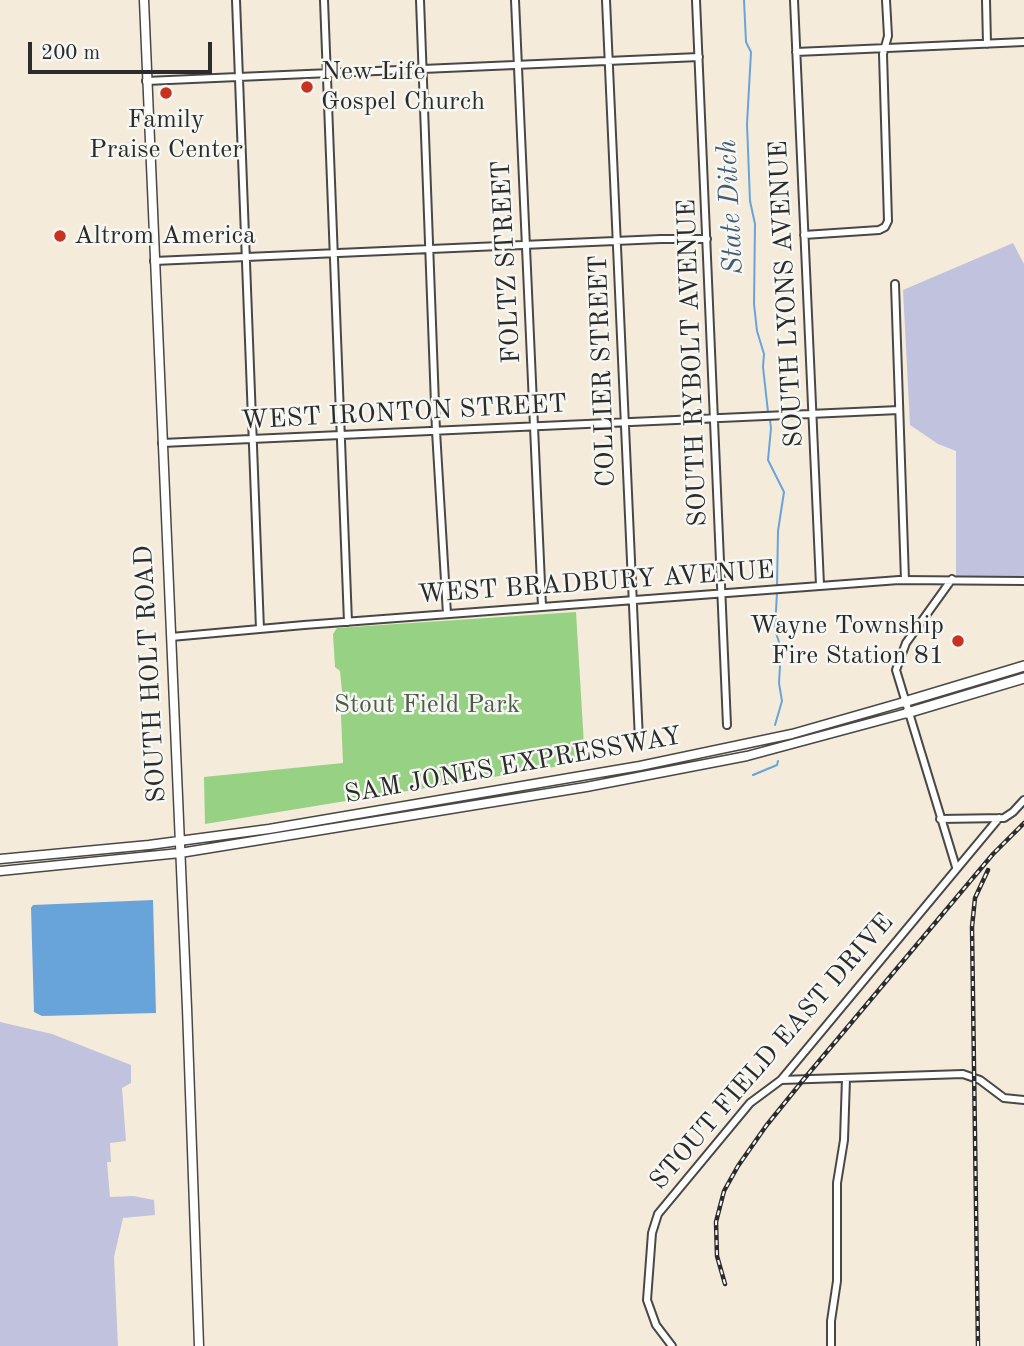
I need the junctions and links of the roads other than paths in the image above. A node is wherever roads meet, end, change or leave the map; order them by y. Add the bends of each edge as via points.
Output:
1 (144, 0) edge
2 (236, 0) edge
3 (324, 0) edge
4 (420, 0) edge
5 (515, 0) edge
6 (606, 0) edge
7 (696, 0) edge
8 (794, 0) edge
9 (886, 0) edge
10 (986, 0) edge
11 (1024, 42) edge
12 (987, 44) junction
13 (884, 47) junction
14 (796, 52) junction
15 (699, 57) junction
16 (608, 61) junction
17 (518, 65) junction
18 (423, 69) junction
19 (328, 73) junction
20 (239, 77) junction
21 (146, 80) junction
22 (804, 235) junction
23 (707, 239) junction
24 (617, 240) junction
25 (526, 245) junction
26 (431, 250) junction
27 (335, 254) junction
28 (246, 258) junction
29 (154, 261) junction
30 (895, 284) dead end
31 (899, 410) junction
32 (813, 413) junction
33 (715, 418) junction
34 (624, 422) junction
35 (534, 427) junction
36 (436, 431) junction
37 (342, 435) junction
38 (253, 439) junction
39 (162, 443) junction
40 (951, 579) junction
41 (905, 580) junction
42 (1024, 581) edge
43 (820, 585) junction
44 (722, 592) junction
45 (632, 599) junction
46 (542, 607) junction
47 (447, 614) junction
48 (348, 622) junction
49 (260, 629) junction
50 (171, 637) junction
51 (1024, 666) edge
52 (1024, 678) edge
53 (904, 702) junction
54 (907, 713) junction
55 (727, 725) dead end
56 (639, 740) dead end
57 (1024, 800) edge
58 (999, 818) junction
59 (940, 819) junction
60 (180, 841) junction
61 (180, 853) junction
62 (0, 859) edge
63 (956, 867) junction
64 (0, 871) edge
65 (846, 1078) junction
66 (781, 1080) junction
67 (1024, 1100) edge
68 (199, 1346) edge
69 (672, 1346) edge
70 (831, 1346) edge

1 - 21 main road, SOUTH HOLT ROAD
2 - 20 street
3 - 19 street
4 - 18 street
5 - 17 street, FOLTZ STREET
6 - 16 street, COLLIER STREET
7 - 15 street, SOUTH RYBOLT AVENUE
8 - 14 street, SOUTH LYONS AVENUE
9 - 13 street via 888,36
10 - 12 street
11 - 12 street
12 - 13 street
13 - 14 street
13 - 22 street via 889,215 885,227
14 - 22 street, SOUTH LYONS AVENUE
15 - 16 street
15 - 23 street, SOUTH RYBOLT AVENUE
16 - 17 street
16 - 24 street, COLLIER STREET
17 - 18 street
17 - 25 street, FOLTZ STREET
18 - 19 street
18 - 26 street
19 - 20 street
19 - 27 street
20 - 21 street
20 - 28 street
21 - 29 main road, SOUTH HOLT ROAD
22 - 32 street, SOUTH LYONS AVENUE
23 - 24 street
23 - 33 street, SOUTH RYBOLT AVENUE
24 - 25 street
24 - 34 street, COLLIER STREET
25 - 26 street
25 - 35 street, FOLTZ STREET
26 - 27 street
26 - 36 street
27 - 28 street
27 - 37 street
28 - 29 street
28 - 38 street
29 - 39 main road, SOUTH HOLT ROAD
30 - 31 street
31 - 32 street, WEST IRONTON STREET
31 - 41 street
32 - 33 street, WEST IRONTON STREET
32 - 43 street, SOUTH LYONS AVENUE
33 - 34 street, WEST IRONTON STREET
33 - 44 street, SOUTH RYBOLT AVENUE
34 - 35 street, WEST IRONTON STREET
34 - 45 street, COLLIER STREET
35 - 36 street, WEST IRONTON STREET
35 - 46 street, FOLTZ STREET
36 - 37 street, WEST IRONTON STREET
36 - 47 street
37 - 38 street, WEST IRONTON STREET
37 - 48 street
38 - 39 street, WEST IRONTON STREET
38 - 49 street
39 - 50 main road, SOUTH HOLT ROAD
40 - 41 street, WEST BRADBURY AVENUE
40 - 42 street, WEST BRADBURY AVENUE
40 - 53 street via 898,661 896,675
41 - 43 street, WEST BRADBURY AVENUE
43 - 44 street, WEST BRADBURY AVENUE
44 - 45 street, WEST BRADBURY AVENUE
44 - 55 street, SOUTH RYBOLT AVENUE
45 - 46 street, WEST BRADBURY AVENUE
45 - 56 street, COLLIER STREET
46 - 47 street, WEST BRADBURY AVENUE
47 - 48 street, WEST BRADBURY AVENUE
48 - 49 street, WEST BRADBURY AVENUE
49 - 50 street, WEST BRADBURY AVENUE
50 - 60 main road, SOUTH HOLT ROAD
51 - 53 highway, SAM JONES EXPRESSWAY
52 - 54 highway, SAM JONES EXPRESSWAY
53 - 54 street
53 - 60 main road, SAM JONES EXPRESSWAY via 685,758
54 - 59 street
54 - 61 main road, SAM JONES EXPRESSWAY via 683,769
57 - 58 street, STOUT FIELD EAST DRIVE via 1010,815
58 - 59 street
58 - 63 street, STOUT FIELD EAST DRIVE
59 - 63 street
60 - 61 main road, SOUTH HOLT ROAD
60 - 62 main road, SAM JONES EXPRESSWAY
61 - 64 main road, SAM JONES EXPRESSWAY
61 - 68 main road, SOUTH HOLT ROAD
63 - 66 street, STOUT FIELD EAST DRIVE
65 - 66 street
65 - 67 street via 963,1074 1004,1098
65 - 70 street
66 - 69 street, STOUT FIELD EAST DRIVE via 750,1103 656,1217 647,1300 656,1325

